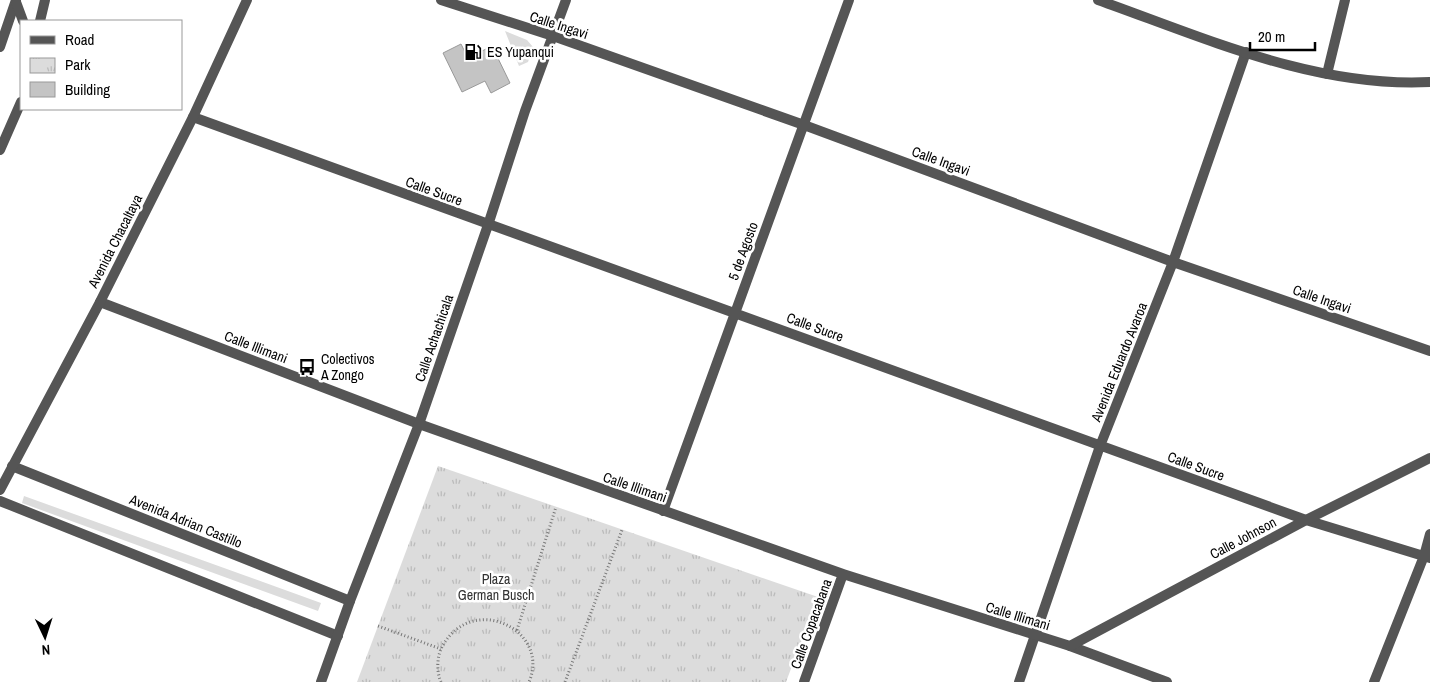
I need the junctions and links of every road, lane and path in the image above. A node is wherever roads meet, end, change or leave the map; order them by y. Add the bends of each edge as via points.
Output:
1 (45, 0) edge
2 (247, 0) edge
3 (442, 0) edge
4 (566, 0) edge
5 (849, 0) edge
6 (1098, 0) edge
7 (1344, 0) edge
8 (16, 1) edge
9 (23, 20) edge
10 (40, 20) edge
11 (553, 36) junction
12 (0, 47) edge
13 (1246, 52) junction
14 (1327, 74) junction
15 (1430, 82) edge
16 (20, 104) edge
17 (193, 117) junction
18 (804, 125) junction
19 (0, 150) edge
20 (488, 225) junction
21 (1173, 262) junction
22 (100, 302) junction
23 (736, 312) junction
24 (1430, 351) edge
25 (419, 424) junction
26 (1100, 446) junction
27 (1430, 458) edge
28 (12, 466) junction
29 (0, 490) edge
30 (0, 501) edge
31 (556, 507) dead end
32 (663, 511) junction
33 (1306, 520) junction
34 (622, 530) dead end
35 (1430, 534) edge
36 (1427, 557) edge
37 (843, 574) junction
38 (350, 601) junction
39 (378, 626) dead end
40 (517, 630) junction
41 (338, 636) junction
42 (1035, 636) junction
43 (1070, 646) junction
44 (441, 649) junction
45 (322, 682) edge
46 (441, 682) edge
47 (529, 682) edge
48 (565, 682) edge
49 (804, 682) edge
50 (1019, 682) edge
51 (1167, 682) edge
52 (1374, 682) edge

1 - 10 street
2 - 17 street, Avenida Chacaltaya
3 - 11 street, Calle Ingavi
4 - 11 street, Calle Achachicala
5 - 18 street, 5 de Agosto
6 - 13 street
7 - 14 street
8 - 9 street
8 - 12 street
11 - 18 street, Calle Ingavi
11 - 20 street, Calle Achachicala
13 - 14 street
13 - 21 street, Avenida Eduardo Avaroa
14 - 15 street
16 - 19 street
17 - 20 street, Calle Sucre
17 - 22 street, Avenida Chacaltaya
18 - 21 street, Calle Ingavi
18 - 23 street, 5 de Agosto
20 - 23 street, Calle Sucre
20 - 25 street, Calle Achachicala
21 - 24 street, Calle Ingavi
21 - 26 street, Avenida Eduardo Avaroa
22 - 25 street, Calle Illimani
22 - 28 street, Avenida Chacaltaya
23 - 26 street, Calle Sucre
23 - 32 street, 5 de Agosto
25 - 32 street, Calle Illimani
25 - 38 street, Calle Achachicala
26 - 33 street, Calle Sucre
26 - 42 street, Avenida Eduardo Avaroa
27 - 33 street, Calle Johnson
28 - 29 street, Avenida Chacaltaya
28 - 38 street, Avenida Adrian Castillo
30 - 41 street
31 - 40 path
32 - 37 street, Calle Illimani
33 - 36 street, Calle Sucre
33 - 43 street, Calle Johnson
34 - 48 path
35 - 36 street
36 - 52 street
37 - 42 street, Calle Illimani
37 - 49 street, Calle Copacabana
38 - 41 street, Calle Achachicala
39 - 44 path
40 - 44 path via 495,620 473,620 459,626
40 - 47 path via 527,643 532,659
41 - 45 street, Calle Achachicala
42 - 43 street, Calle Illimani
42 - 50 street, Avenida Eduardo Avaroa
43 - 51 street, Calle Illimani
44 - 46 path via 438,664

